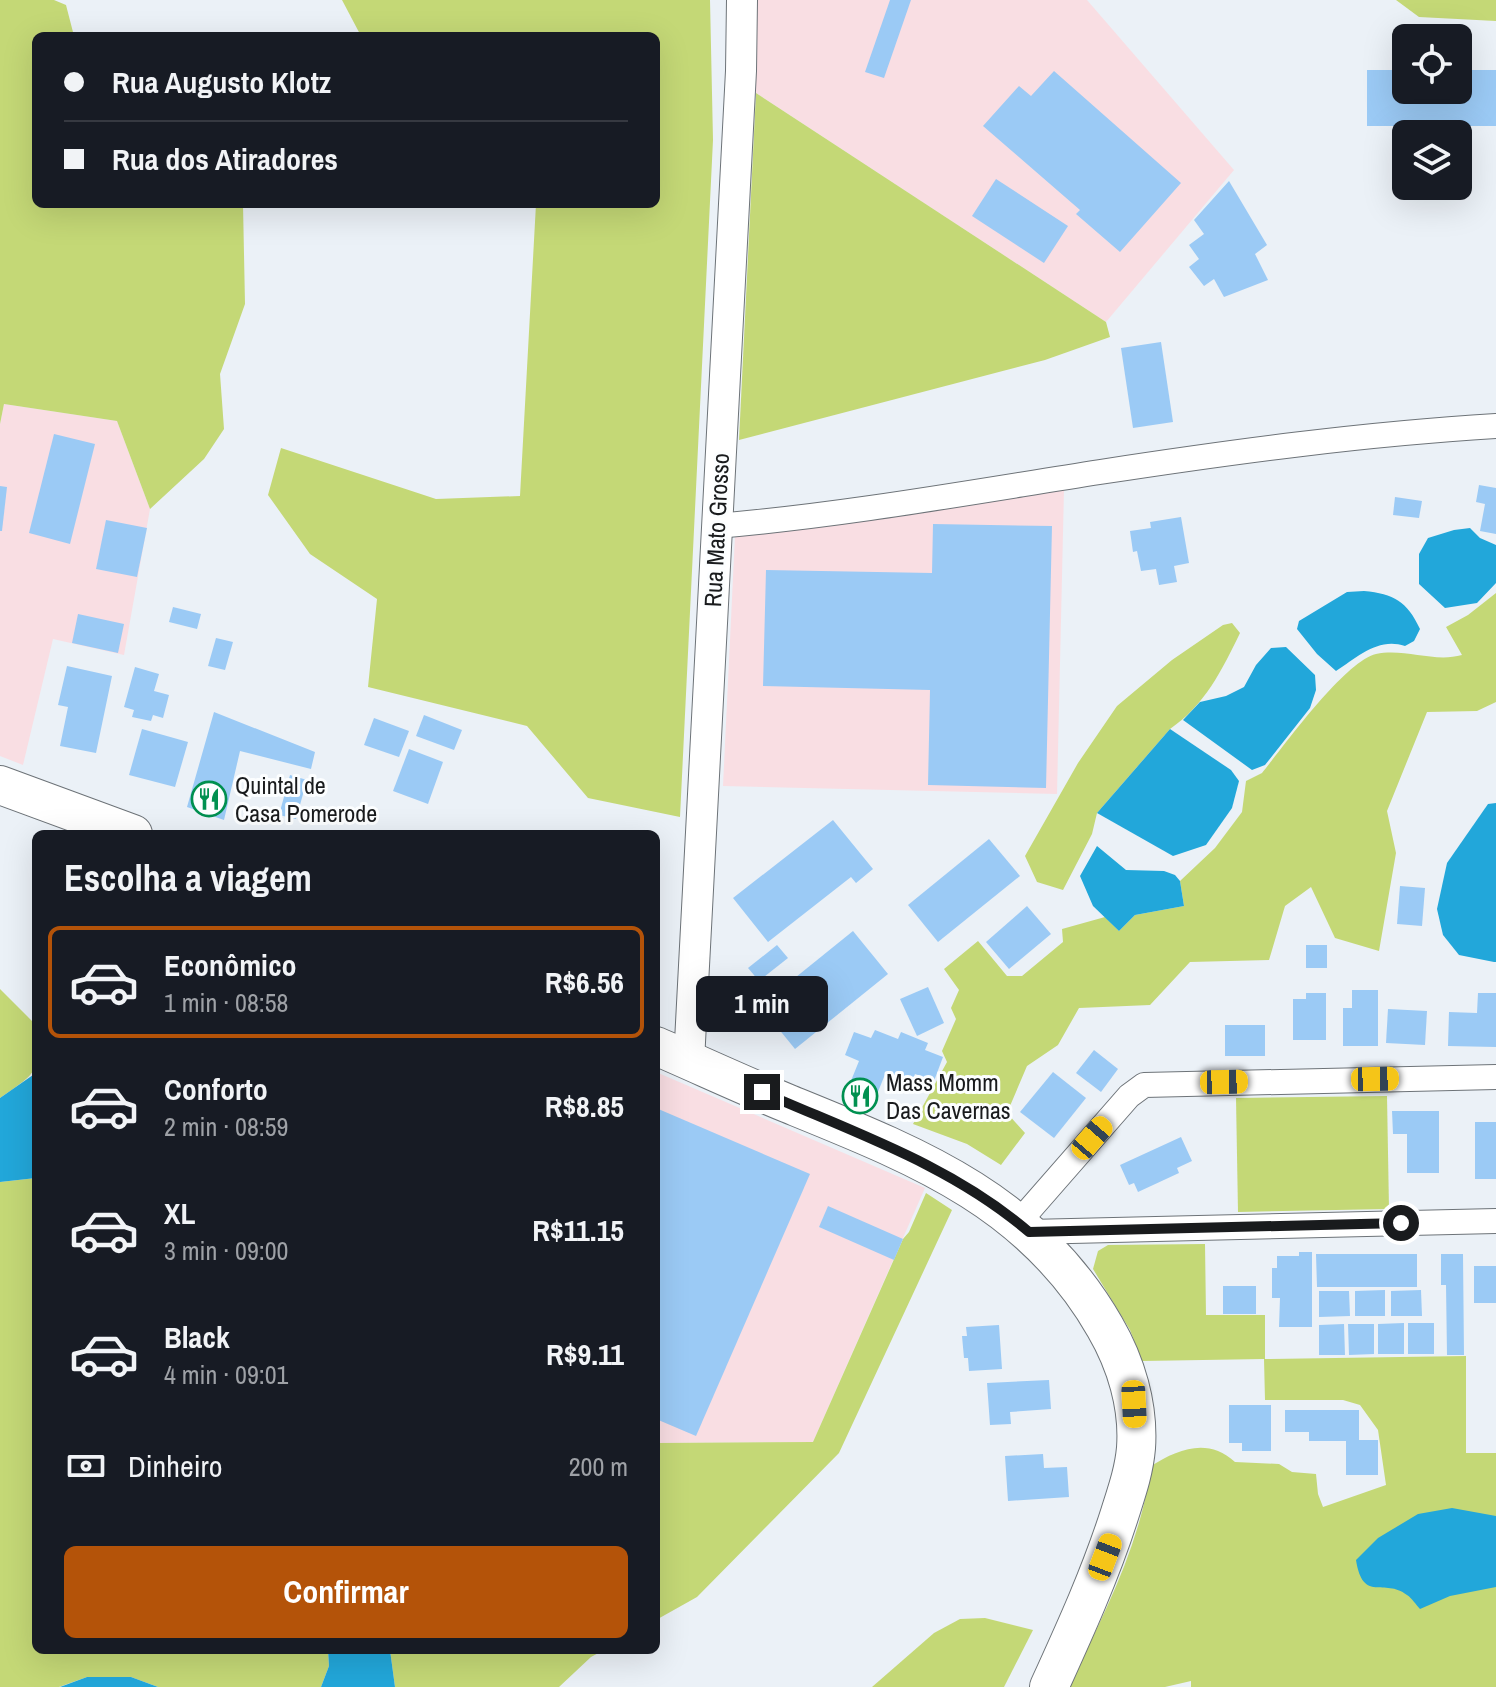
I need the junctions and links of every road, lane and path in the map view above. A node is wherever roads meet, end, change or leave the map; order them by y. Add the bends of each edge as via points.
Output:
1 (742, 0) edge
2 (1496, 426) edge
3 (716, 526) junction
4 (0, 785) edge
5 (122, 830) edge
6 (673, 1053) edge
7 (1496, 1077) edge
8 (1496, 1221) edge
9 (1024, 1228) junction
10 (1049, 1687) edge

1 - 3 street, Rua Mato Grosso
2 - 3 street via 1344,439 838,514
3 - 6 street, Rua Mato Grosso
4 - 5 main road
6 - 9 main road via 924,1162
7 - 9 street via 1144,1085 1129,1096
8 - 9 street
9 - 10 main road via 1087,1295 1111,1337 1134,1404 1133,1474 1088,1601

